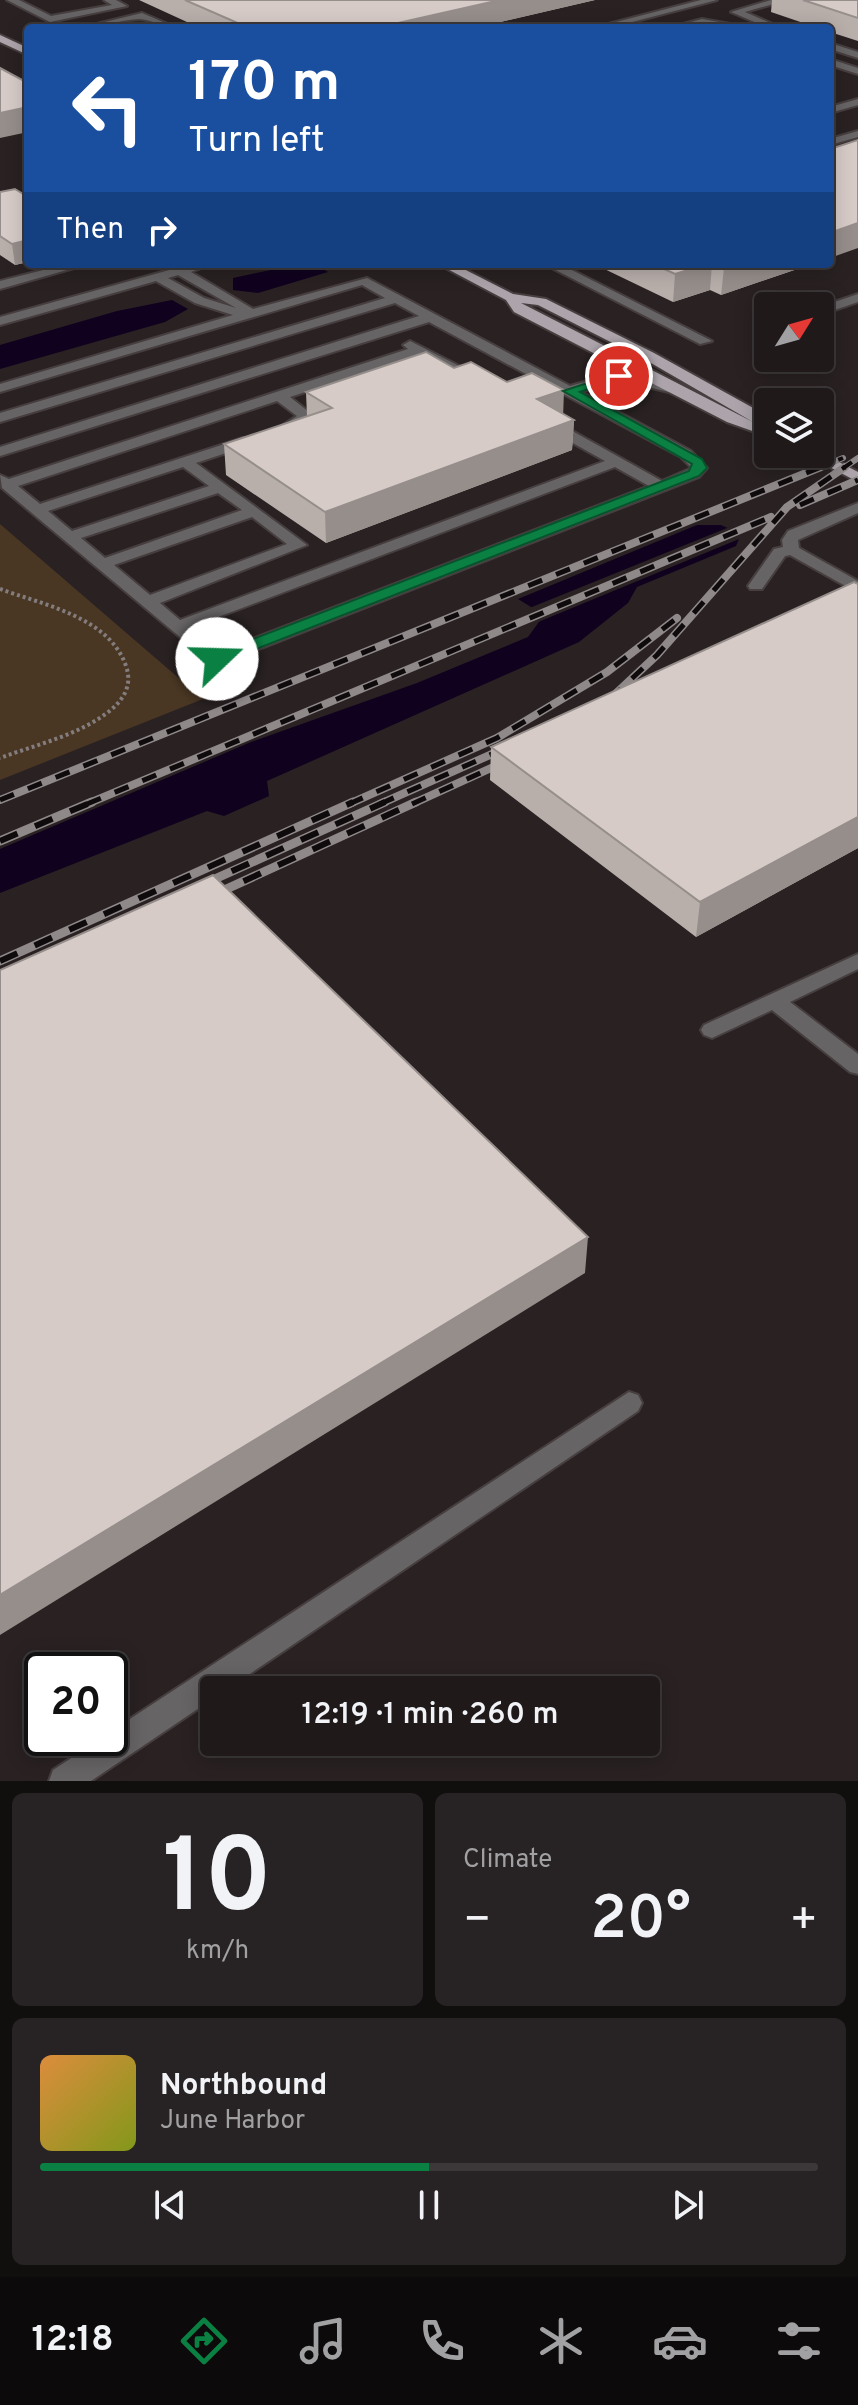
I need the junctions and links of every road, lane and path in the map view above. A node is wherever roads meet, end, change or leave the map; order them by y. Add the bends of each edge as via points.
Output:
1 (12, 0) edge
2 (109, 0) edge
3 (710, 0) edge
4 (782, 0) edge
5 (50, 19) junction
6 (62, 24) edge
7 (104, 24) edge
8 (162, 24) edge
9 (614, 24) edge
10 (692, 24) edge
11 (713, 24) edge
12 (767, 24) edge
13 (2, 40) edge
14 (834, 47) edge
15 (24, 50) edge
16 (858, 55) edge
17 (834, 63) edge
18 (858, 71) edge
19 (858, 102) edge
20 (834, 109) edge
21 (858, 134) edge
22 (834, 141) edge
23 (66, 268) edge
24 (149, 268) edge
25 (191, 268) edge
26 (452, 268) edge
27 (558, 268) edge
28 (180, 271) junction
29 (160, 276) junction
30 (0, 285) edge
31 (510, 297) junction
32 (858, 298) edge
33 (396, 299) junction
34 (834, 306) edge
35 (254, 314) junction
36 (431, 317) junction
37 (0, 321) edge
38 (310, 324) junction
39 (377, 336) junction
40 (705, 341) dead end
41 (420, 350) junction
42 (473, 379) edge
43 (0, 388) edge
44 (673, 389) junction
45 (569, 391) junction
46 (279, 396) junction
47 (754, 416) edge
48 (0, 418) edge
49 (551, 425) edge
50 (754, 426) edge
51 (0, 452) edge
52 (619, 461) junction
53 (186, 462) junction
54 (834, 465) edge
55 (858, 478) edge
56 (3, 482) edge
57 (221, 487) junction
58 (661, 487) junction
59 (858, 508) edge
60 (37, 510) junction
61 (255, 511) junction
62 (70, 537) junction
63 (792, 550) junction
64 (103, 564) junction
65 (756, 586) dead end
66 (858, 588) edge
67 (0, 589) edge
68 (148, 602) junction
69 (178, 626) junction
70 (0, 758) edge
71 (858, 961) edge
72 (774, 1001) junction
73 (712, 1030) dead end
74 (858, 1066) edge
75 (629, 1403) dead end
76 (64, 1781) edge

1 - 5 street
2 - 5 street via 122,6
3 - 9 street
4 - 12 street via 736,12
5 - 6 street
7 - 8 street via 142,16
10 - 11 street
13 - 15 main road
14 - 16 street
17 - 18 street
19 - 20 street
21 - 22 street
23 - 30 street
24 - 29 street
25 - 28 street
26 - 31 main road
27 - 40 street
28 - 29 street
28 - 35 street
29 - 35 street via 207,305
29 - 37 street
31 - 44 main road via 519,309
31 - 47 main road via 541,302
32 - 34 street
33 - 35 street via 363,281
33 - 36 street
33 - 38 street
35 - 38 street
35 - 43 street
36 - 39 street
36 - 45 street
38 - 39 street
38 - 48 street
39 - 41 street
39 - 51 street
41 - 42 street
41 - 46 street
44 - 45 street via 619,376
44 - 50 main road
45 - 58 street via 698,461 694,474
46 - 53 street via 307,416 280,431
46 - 56 street
49 - 52 street
52 - 58 street
52 - 69 street
53 - 57 street
53 - 60 street
54 - 55 main road
56 - 60 street
57 - 61 street
57 - 62 street
58 - 69 street via 217,659
59 - 63 street via 794,534
60 - 62 street
61 - 64 street
61 - 68 street via 299,545
62 - 64 street
63 - 65 street via 780,552
63 - 66 street
64 - 68 street
67 - 70 path via 102,632 120,650 129,689 96,720
68 - 69 street
71 - 72 street
72 - 73 street
72 - 74 street
75 - 76 street

